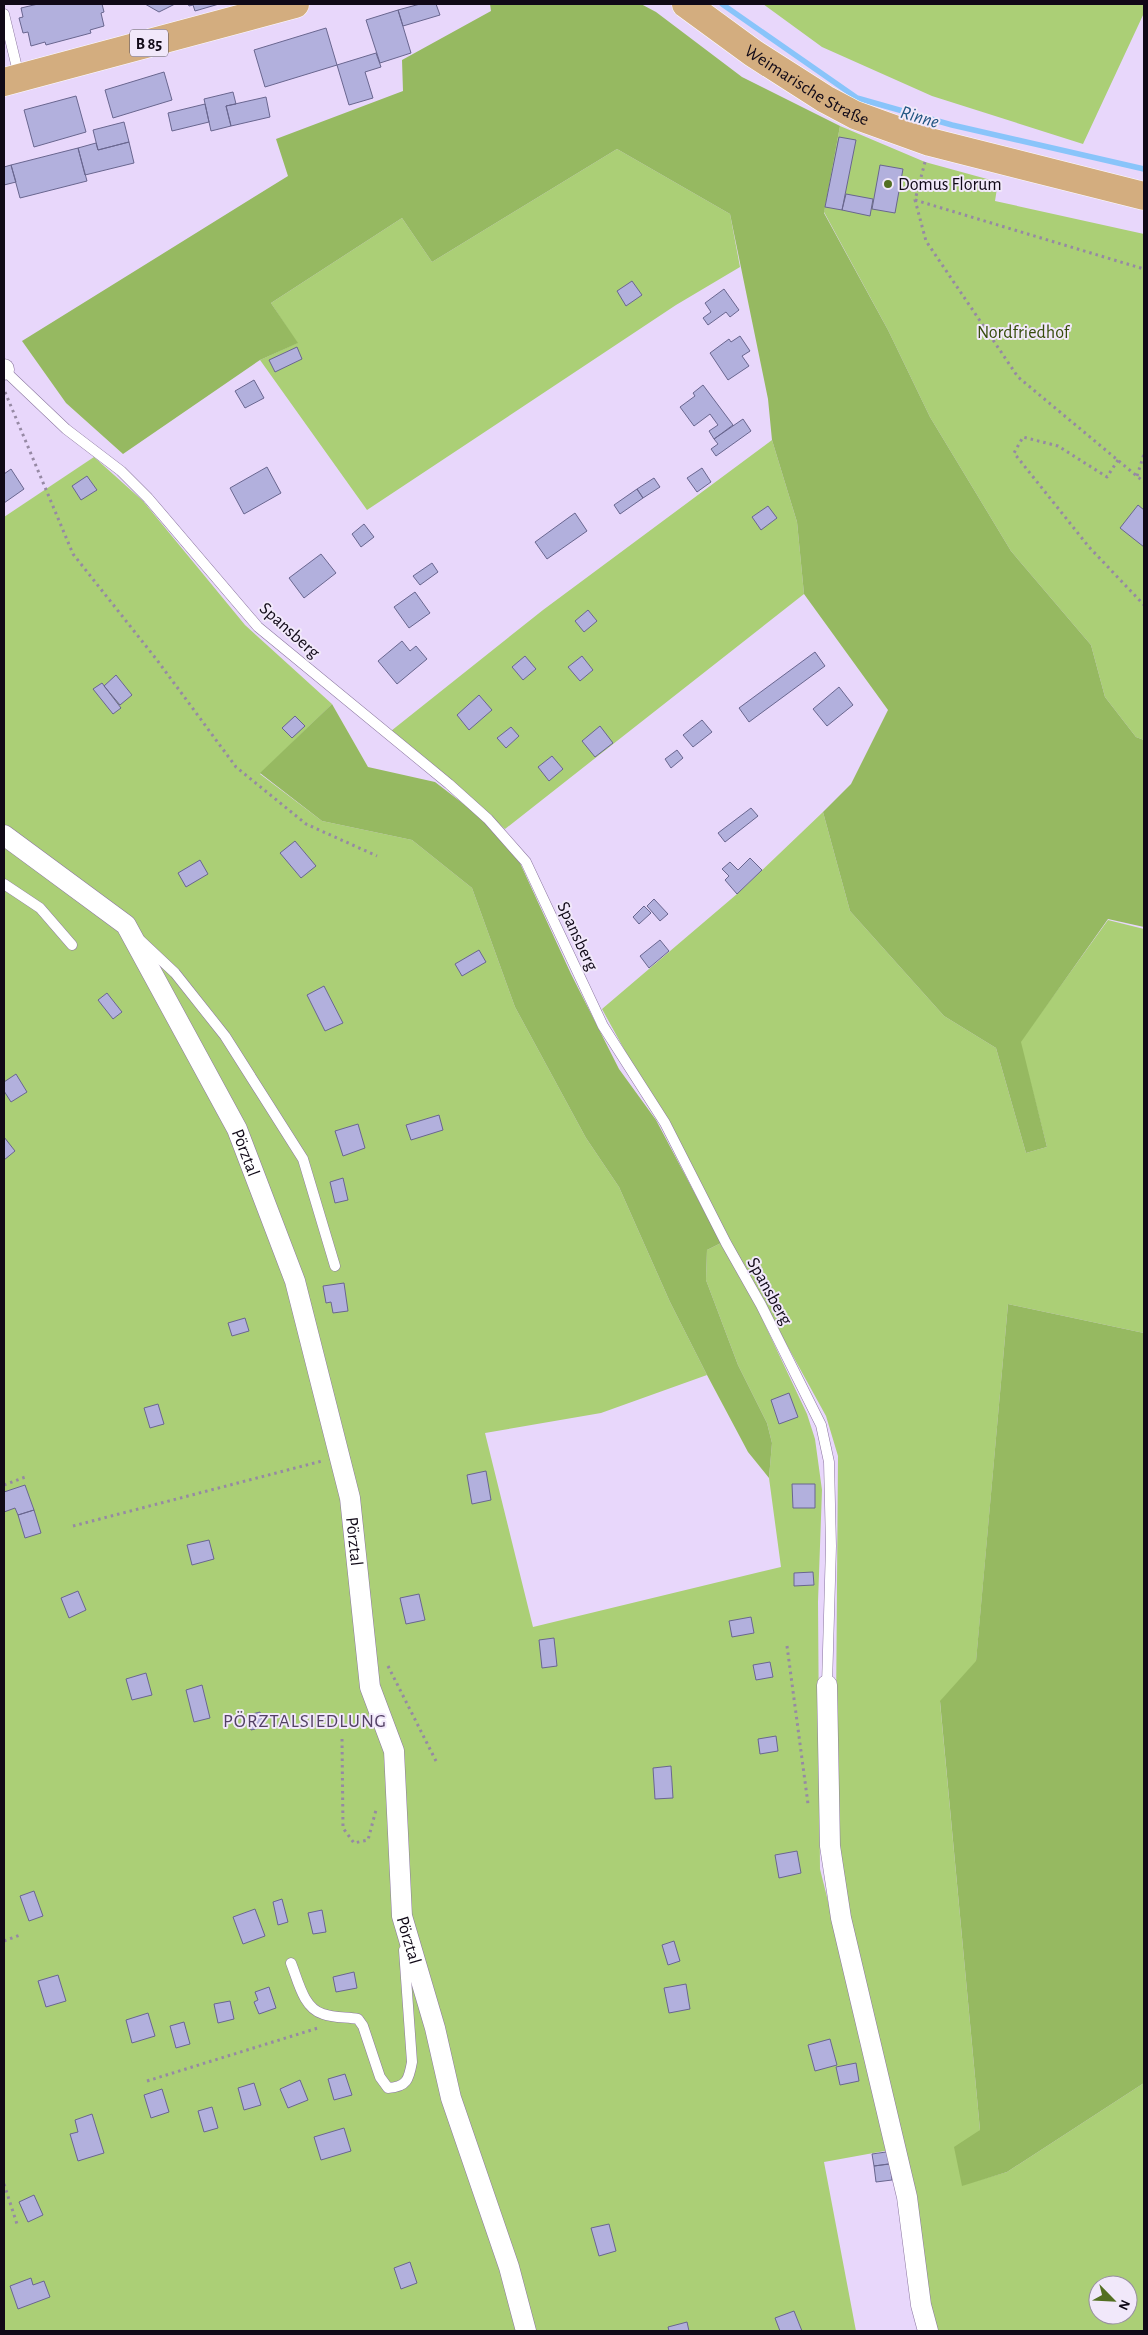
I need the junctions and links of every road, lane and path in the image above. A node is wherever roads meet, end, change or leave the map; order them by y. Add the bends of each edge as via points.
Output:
1 (295, 4) edge
2 (686, 4) edge
3 (4, 14) edge
4 (12, 80) edge
5 (930, 142) junction
6 (1144, 196) edge
7 (915, 200) junction
8 (1144, 268) edge
9 (4, 370) edge
10 (4, 390) edge
11 (1144, 454) edge
12 (1118, 460) junction
13 (1137, 476) junction
14 (1144, 482) edge
15 (1144, 605) edge
16 (4, 835) edge
17 (377, 856) dead end
18 (4, 884) edge
19 (126, 925) junction
20 (72, 945) dead end
21 (335, 1266) dead end
22 (340, 1456) junction
23 (28, 1476) dead end
24 (4, 1485) edge
25 (73, 1526) dead end
26 (787, 1646) dead end
27 (384, 1658) dead end
28 (827, 1685) joint
29 (342, 1740) dead end
30 (436, 1761) dead end
31 (378, 1804) dead end
32 (809, 1813) dead end
33 (402, 1916) junction
34 (20, 1935) dead end
35 (4, 1941) edge
36 (291, 1963) dead end
37 (352, 2018) junction
38 (147, 2081) dead end
39 (4, 2184) edge
40 (17, 2224) dead end
41 (526, 2331) edge
42 (928, 2331) edge

1 - 4 main road, B 85
2 - 5 main road, Weimarische Straße via 752,53 825,99 855,115
3 - 4 lane
5 - 6 main road, Weimarische Straße
5 - 7 path
7 - 8 path
7 - 12 path via 926,241 1018,377
9 - 28 lane, Spansberg via 66,429 121,471 148,498 258,627 456,790 488,819 526,862 603,1026 665,1123 821,1425 829,1462 831,1546
10 - 17 path via 73,554 236,767 306,824
11 - 13 path
12 - 13 path
12 - 15 path via 1107,477 1058,446 1023,437 1014,453 1089,548
13 - 14 path
16 - 19 street, Pörztal
18 - 20 lane via 40,908
19 - 21 lane via 174,973 225,1036 302,1159
19 - 22 street, Pörztal via 237,1129 295,1281
22 - 25 path
22 - 33 street, Pörztal via 350,1498 370,1687 394,1750
23 - 24 path
26 - 32 path
27 - 30 path
28 - 42 street via 830,1846 841,1918 907,2197 921,2305
29 - 31 path via 343,1828 354,1843 368,1840
33 - 37 lane via 412,2062 409,2078 399,2088 388,2088 380,2077 363,2026 358,2019
33 - 41 street, Pörztal via 435,2028 451,2098 509,2268
34 - 35 path
36 - 37 lane via 306,2001 316,2012
37 - 38 path
39 - 40 path

